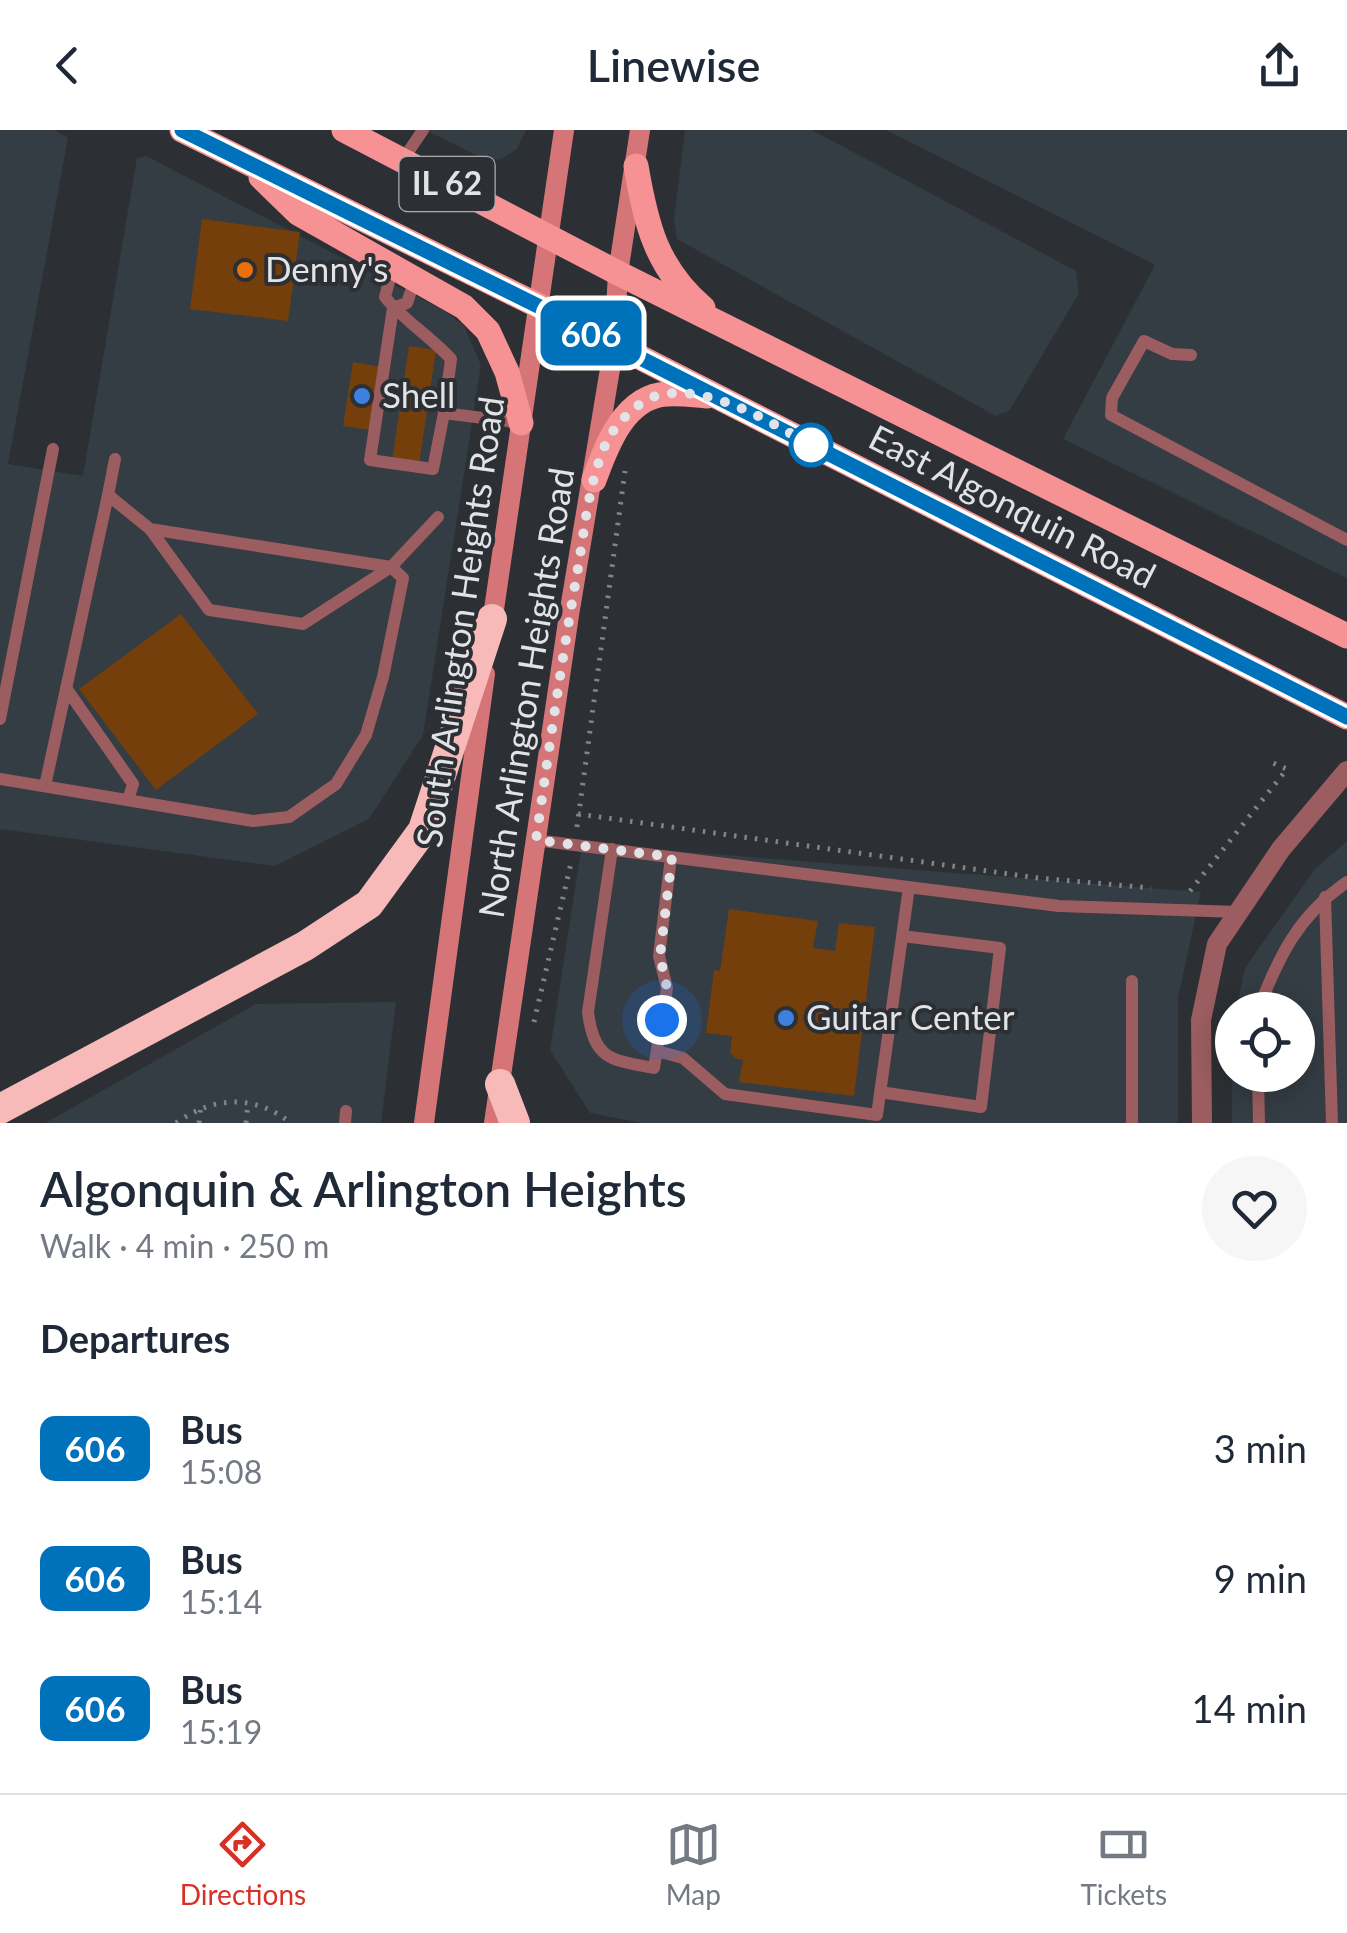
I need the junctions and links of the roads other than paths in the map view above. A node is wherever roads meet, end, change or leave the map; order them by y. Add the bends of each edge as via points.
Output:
1 (182, 130) edge
2 (344, 130) edge
3 (423, 130) edge
4 (564, 130) edge
5 (640, 130) edge
6 (243, 160) junction
7 (402, 160) junction
8 (636, 166) junction
9 (550, 238) junction
10 (618, 272) junction
11 (404, 273) junction
12 (538, 306) junction
13 (393, 308) junction
14 (726, 327) junction
15 (614, 345) junction
16 (1191, 355) dead end
17 (717, 397) junction
18 (444, 413) junction
19 (521, 423) junction
20 (53, 449) dead end
21 (114, 459) dead end
22 (594, 480) junction
23 (108, 495) junction
24 (438, 516) dead end
25 (150, 529) junction
26 (1347, 540) edge
27 (391, 567) junction
28 (492, 618) junction
29 (1347, 636) edge
30 (66, 688) junction
31 (1347, 716) edge
32 (0, 719) edge
33 (1347, 772) edge
34 (0, 779) edge
35 (44, 786) junction
36 (128, 800) junction
37 (536, 840) junction
38 (612, 850) junction
39 (672, 857) junction
40 (1347, 882) edge
41 (908, 887) junction
42 (1325, 897) junction
43 (1244, 904) junction
44 (902, 936) junction
45 (1132, 981) dead end
46 (1265, 992) edge
47 (657, 1051) junction
48 (500, 1084) junction
49 (880, 1092) junction
50 (1258, 1092) edge
51 (0, 1110) edge
52 (424, 1123) edge
53 (494, 1123) edge
54 (515, 1123) edge
55 (1132, 1123) edge
56 (1202, 1123) edge
57 (1258, 1123) edge
58 (1332, 1123) edge

1 - 6 main road, IL 62
2 - 7 main road, IL 62
3 - 7 lane
4 - 9 main road, South Arlington Heights Road
5 - 8 main road
6 - 11 main road via 298,213
6 - 12 main road, IL 62
7 - 9 main road, IL 62
8 - 10 main road
8 - 14 main road via 647,227 659,252 688,294
9 - 10 main road, East Algonquin Road / IL 62
9 - 12 main road, South Arlington Heights Road
10 - 14 main road, East Algonquin Road / IL 62
10 - 15 main road, North Arlington Heights Road
11 - 13 lane via 385,296
11 - 13 lane via 407,302
11 - 19 main road via 464,307 488,331
12 - 15 main road, East Algonquin Road / IL 62
12 - 19 main road, South Arlington Heights Road
13 - 18 lane via 451,359
13 - 18 lane via 370,460 433,469
14 - 29 main road, East Algonquin Road / IL 62
15 - 17 main road, East Algonquin Road / IL 62
15 - 22 main road, North Arlington Heights Road
16 - 26 lane via 1144,341 1112,398 1111,415
17 - 22 main road via 662,394 636,406 608,440
17 - 31 main road, East Algonquin Road / IL 62
18 - 19 lane
19 - 28 main road, South Arlington Heights Road
20 - 32 lane
21 - 23 lane
22 - 37 main road, North Arlington Heights Road
23 - 25 lane
23 - 30 lane
24 - 27 lane
25 - 27 lane
25 - 27 lane via 208,610 264,620 303,624
27 - 36 lane via 403,578 383,677 366,735 336,784 288,816 254,821
28 - 51 highway via 423,830 369,904 305,946
28 - 52 main road, South Arlington Heights Road
30 - 35 lane
30 - 36 lane via 133,784
33 - 43 street via 1281,848
34 - 35 lane
35 - 36 lane
37 - 38 lane
37 - 48 main road, North Arlington Heights Road
38 - 39 lane
38 - 47 lane via 588,1012 591,1038 612,1060 654,1068
39 - 41 lane
39 - 47 lane via 660,956 667,988
40 - 42 lane
41 - 43 lane via 1059,906
41 - 44 lane
42 - 46 lane via 1280,954
42 - 58 lane
43 - 56 street via 1216,944 1200,1020
44 - 49 lane
44 - 49 lane via 1000,948 981,1107
45 - 55 lane
47 - 49 lane via 683,1058 726,1094 877,1115
48 - 53 main road, North Arlington Heights Road
48 - 54 highway
50 - 57 lane

